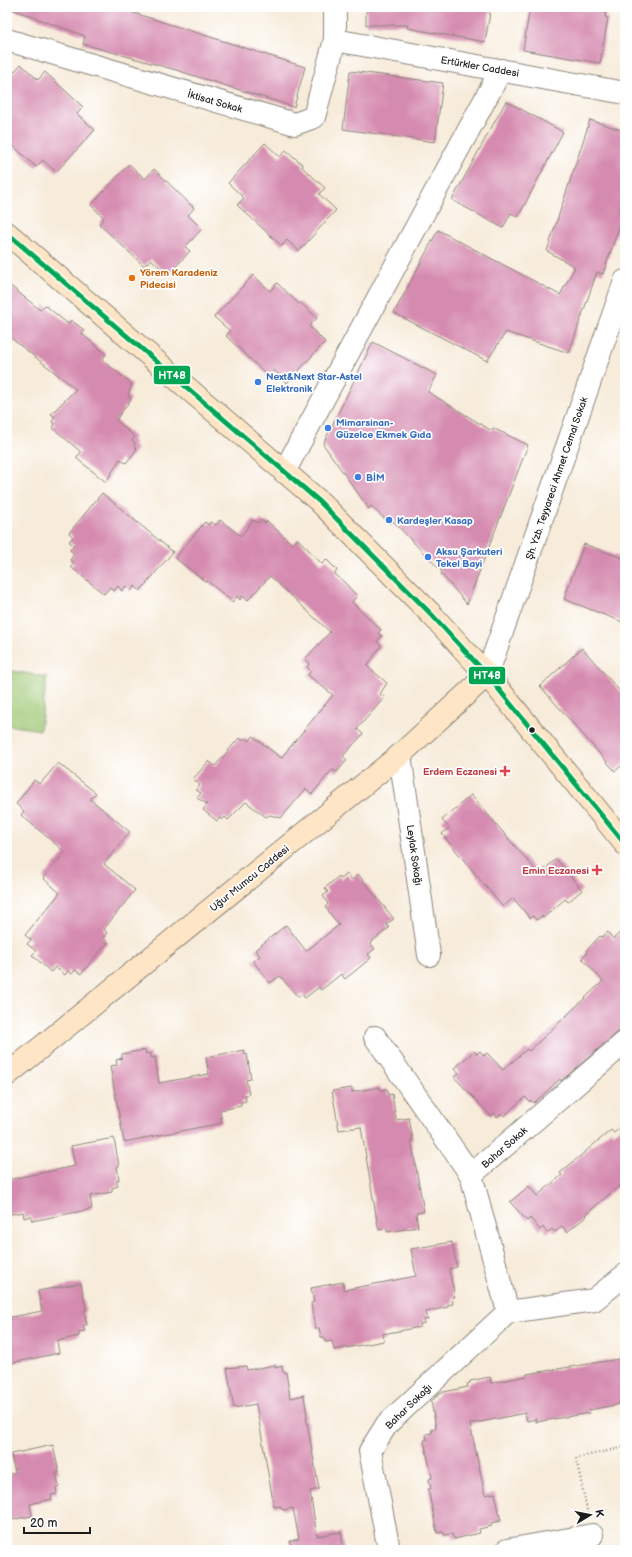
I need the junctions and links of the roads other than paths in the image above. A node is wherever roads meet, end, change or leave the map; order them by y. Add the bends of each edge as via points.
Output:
1 (335, 7) edge
2 (7, 40) edge
3 (335, 40) junction
4 (502, 70) junction
5 (625, 93) edge
6 (7, 232) edge
7 (625, 281) edge
8 (284, 472) junction
9 (487, 675) junction
10 (400, 755) junction
11 (625, 844) edge
12 (429, 955) dead end
13 (375, 1037) dead end
14 (625, 1042) edge
15 (8, 1073) edge
16 (471, 1175) junction
17 (625, 1275) edge
18 (508, 1312) junction
19 (592, 1534) road end
20 (389, 1550) edge
21 (507, 1550) edge

1 - 3 street, İktisat Sokak
2 - 3 street, İktisat Sokak via 295,124 314,117
3 - 4 street, Ertürkler Caddesi
4 - 5 street, Ertürkler Caddesi
4 - 8 street
6 - 8 main road
7 - 9 street, Şh. Yzb. Teyyareci Ahmet Cemal Sokak
8 - 9 main road via 325,508 432,615
9 - 10 main road, Uğur Mumcu Caddesi
9 - 11 main road
10 - 12 street, Leylak Sokağı
10 - 15 main road, Uğur Mumcu Caddesi
13 - 16 street
14 - 16 street, Bahar Sokak
16 - 18 street, Bahar Sokak
17 - 18 street via 594,1300
18 - 20 street, Bahar Sokağı via 387,1424 370,1451
19 - 21 street

